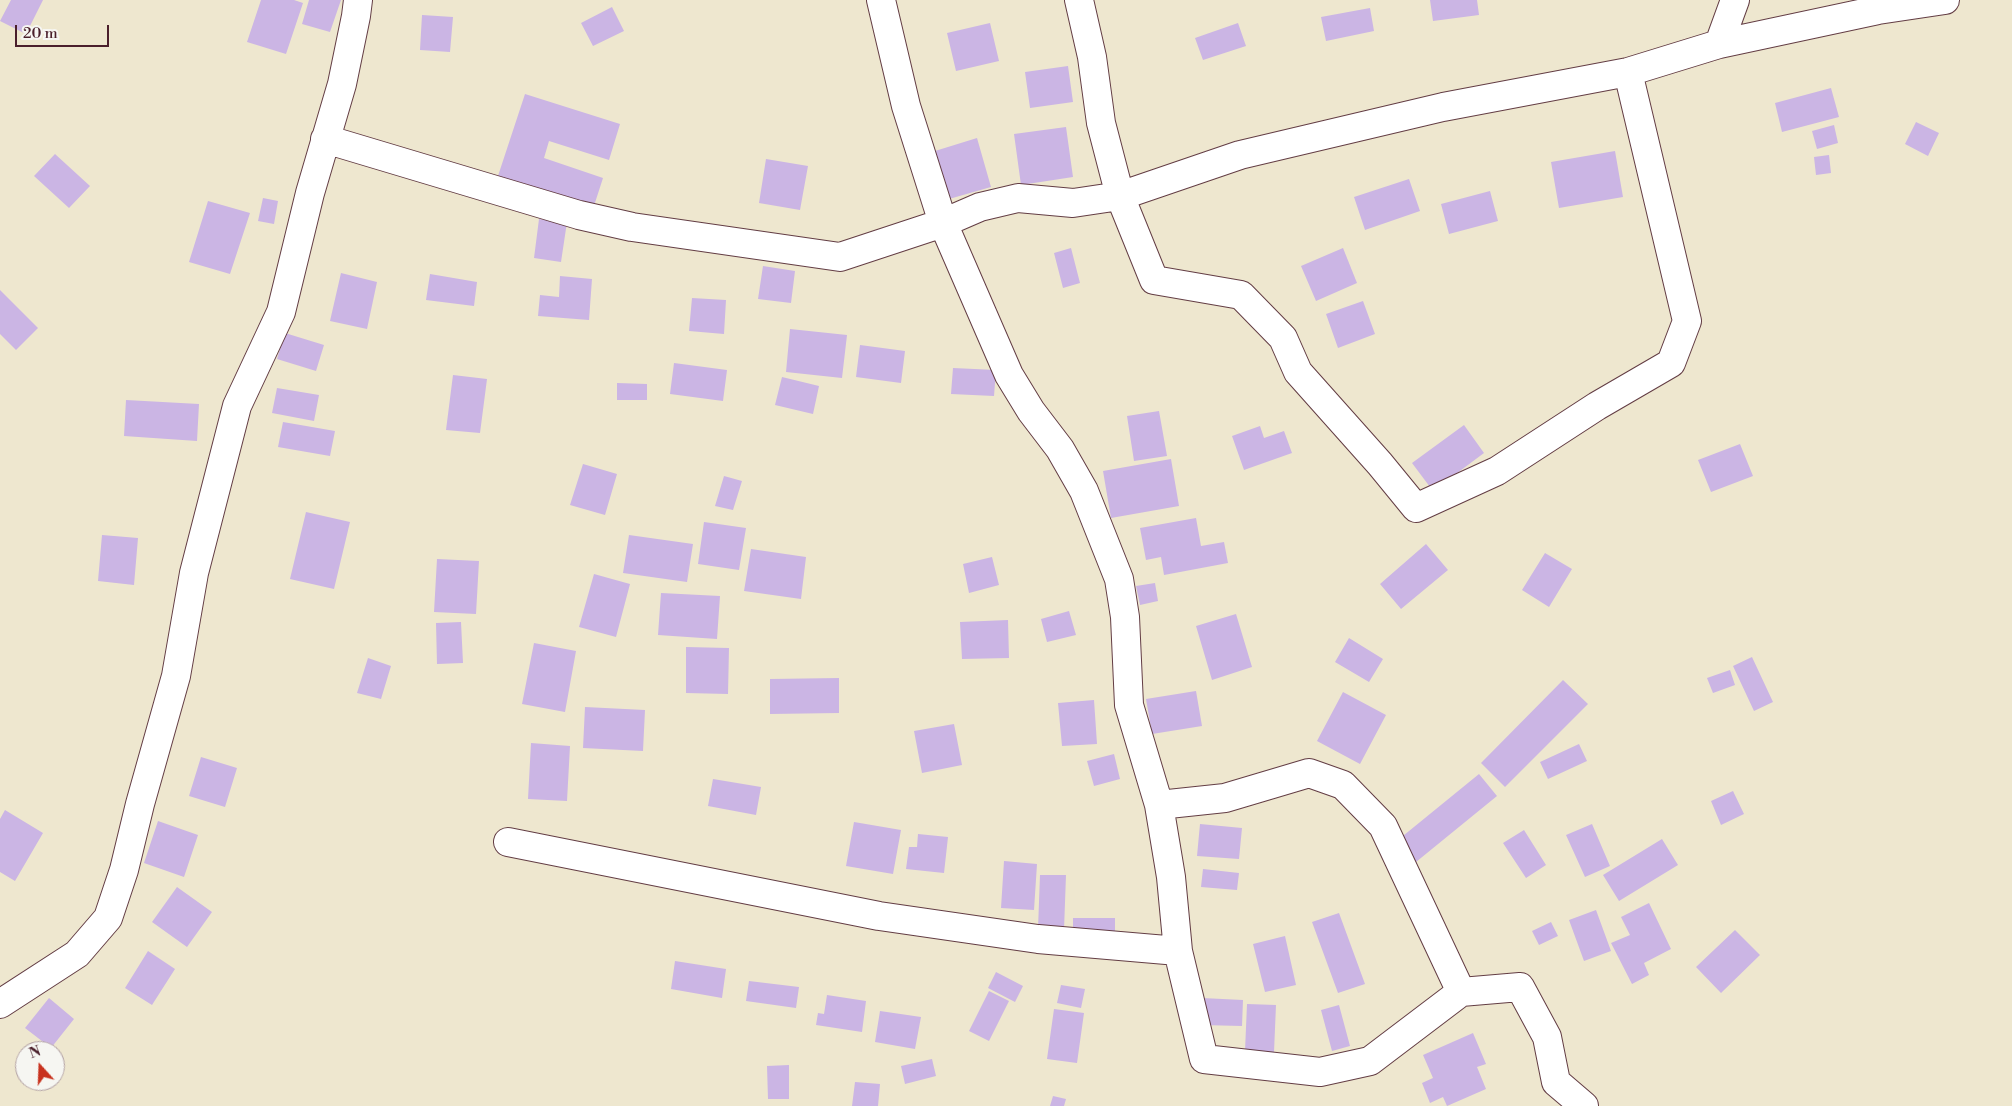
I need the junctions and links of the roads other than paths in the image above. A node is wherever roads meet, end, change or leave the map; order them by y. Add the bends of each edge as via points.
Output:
1 (358, 0) edge
2 (882, 0) edge
3 (1079, 0) edge
4 (1735, 0) edge
5 (1946, 0) edge
6 (1719, 44) junction
7 (1628, 72) junction
8 (325, 139) junction
9 (1120, 196) junction
10 (943, 222) junction
11 (1159, 805) junction
12 (508, 842) dead end
13 (1178, 951) junction
14 (1462, 992) junction
15 (0, 1004) edge
16 (1584, 1106) edge

1 - 8 street via 342,84
2 - 10 street via 906,106
3 - 9 street via 1092,57 1101,123
4 - 6 street
5 - 6 street via 1878,10
6 - 7 street
7 - 9 street via 1443,107 1250,153
7 - 9 street via 1687,321 1671,362 1497,471 1416,508 1298,372 1283,338 1241,296 1154,280
8 - 10 street via 579,216 840,257
8 - 15 street via 280,312 237,406 194,573 176,676 108,918 77,954
9 - 10 street via 1073,203 1018,198 980,207
10 - 11 street via 1009,375 1031,412 1060,449 1084,491 1119,580 1125,616 1129,705
11 - 13 street via 1171,877
11 - 14 street via 1225,798 1310,773 1344,785 1383,826
12 - 13 street via 879,916 1038,940
13 - 14 street via 1204,1059 1320,1072 1370,1061
14 - 16 street via 1520,987 1547,1037 1556,1082

